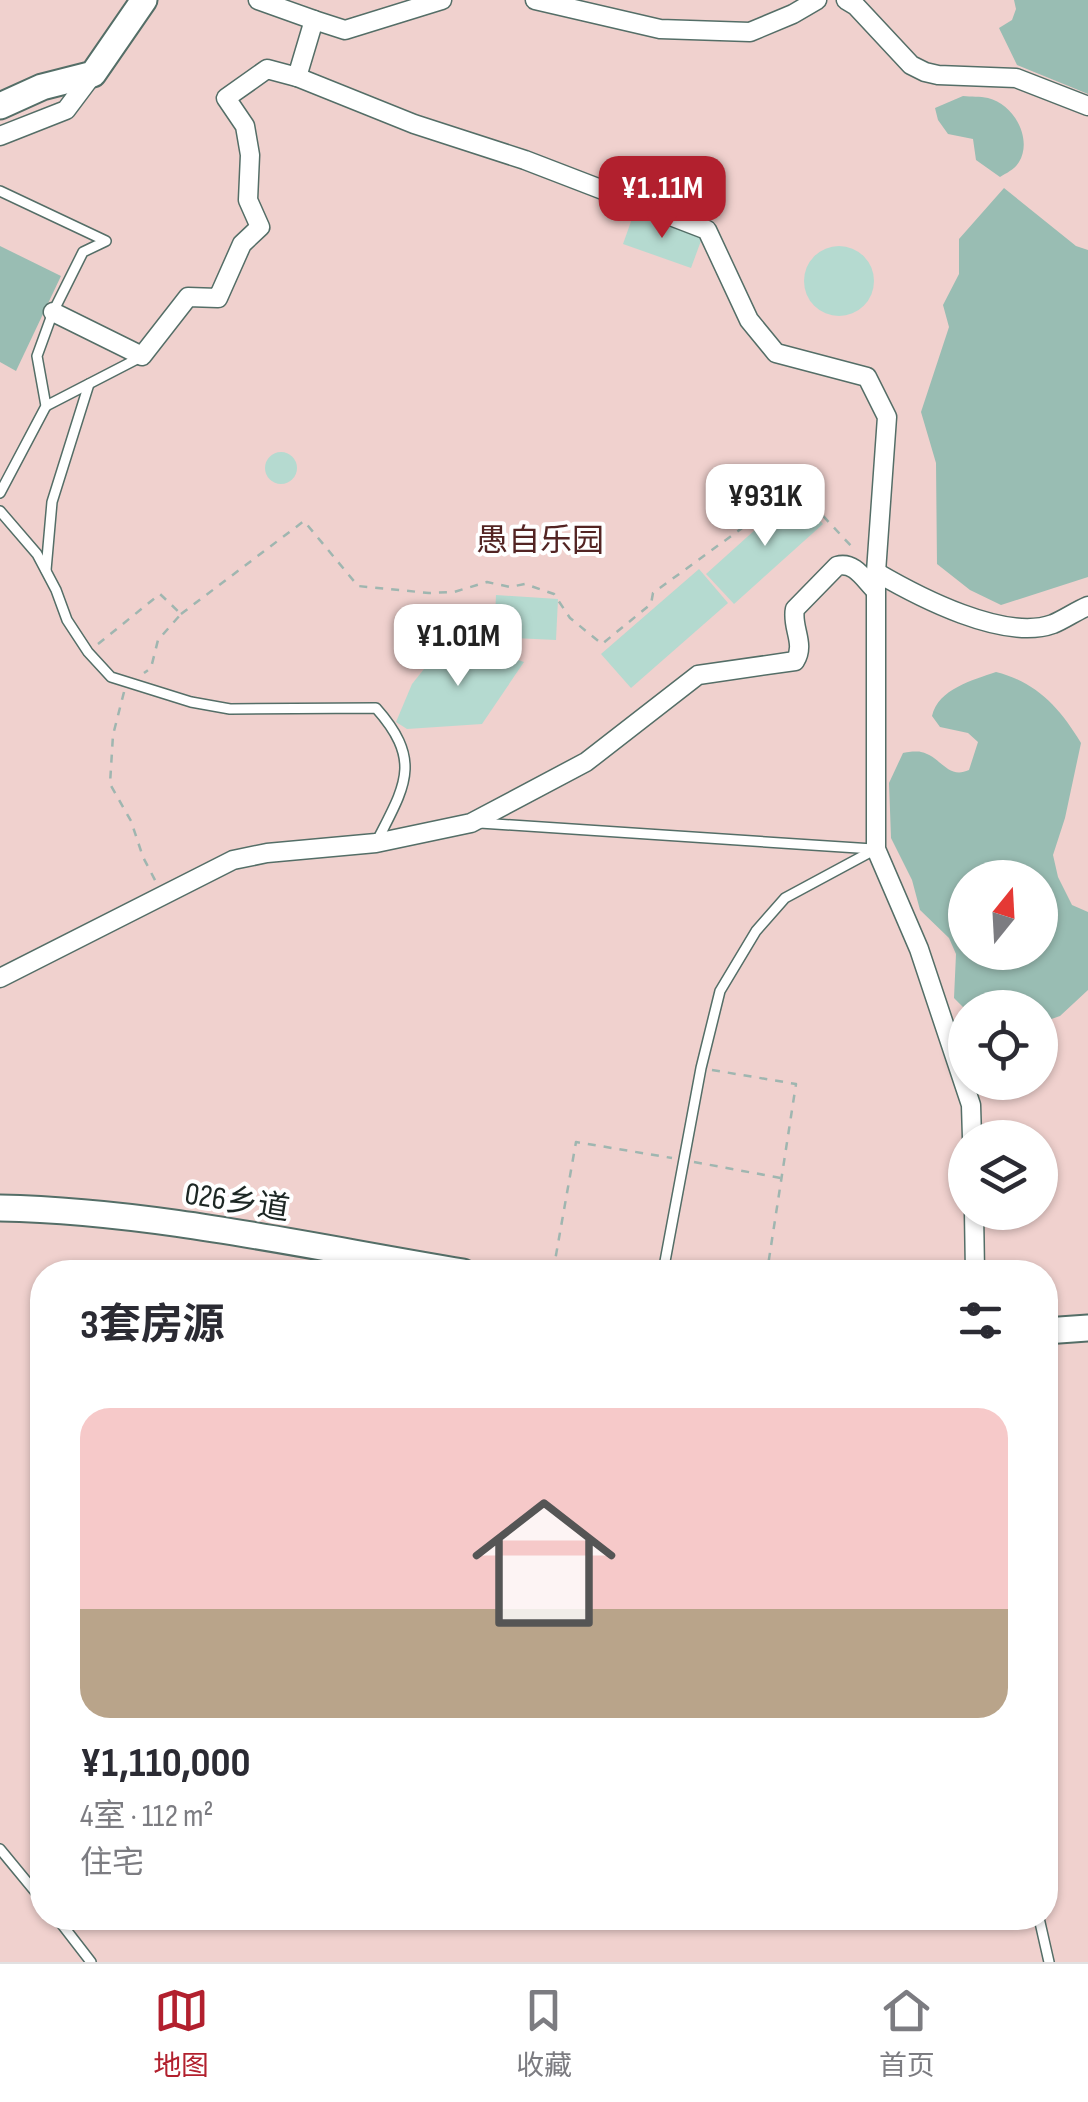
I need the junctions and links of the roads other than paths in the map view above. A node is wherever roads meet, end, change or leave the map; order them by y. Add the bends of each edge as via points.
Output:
1 (144, 0) edge
2 (258, 0) edge
3 (442, 0) edge
4 (535, 0) edge
5 (816, 0) edge
6 (846, 0) edge
7 (314, 20) junction
8 (93, 74) junction
9 (296, 77) junction
10 (0, 106) edge
11 (1088, 106) edge
12 (0, 136) edge
13 (0, 191) edge
14 (52, 312) junction
15 (142, 356) junction
16 (89, 384) junction
17 (46, 406) junction
18 (0, 494) edge
19 (0, 511) edge
20 (46, 572) junction
21 (875, 581) junction
22 (1088, 606) edge
23 (471, 823) junction
24 (376, 844) junction
25 (876, 849) junction
26 (0, 978) edge
27 (972, 1120) edge
28 (0, 1208) edge
29 (975, 1230) edge
30 (389, 1260) edge
31 (665, 1260) edge
32 (976, 1260) edge
33 (1088, 1328) edge
34 (1058, 1329) edge
35 (0, 1848) edge
36 (30, 1885) edge
37 (67, 1930) edge
38 (1042, 1930) edge
39 (92, 1962) edge
40 (1049, 1962) edge

1 - 8 street
2 - 7 street
3 - 7 street via 345,30
4 - 5 street via 660,30 750,32
6 - 11 street via 925,72 1016,78
7 - 9 street
8 - 10 street
8 - 12 street via 66,110
9 - 15 street via 267,69 226,98 246,126 248,200 260,226 242,244 218,298 188,297
9 - 21 street via 707,230 748,320 776,353 867,377 875,388 887,417
13 - 14 lane via 106,241 83,252
14 - 15 street
14 - 17 lane via 37,356
15 - 16 lane
16 - 17 lane
16 - 20 lane via 52,502
17 - 18 lane
19 - 20 lane
20 - 24 lane via 88,652 111,677 130,685 230,709 376,708 400,738 406,758 399,796
21 - 22 street via 963,616 1012,626 1050,626
21 - 23 street via 837,566 795,609 796,661 698,675 586,762
21 - 25 street
23 - 24 street
23 - 25 lane
24 - 26 street via 233,860
25 - 27 street via 925,966
25 - 31 lane via 785,898 756,930 720,991
28 - 30 street, 026乡道 via 57,1209
29 - 32 street
33 - 34 street
35 - 36 lane
37 - 39 lane
38 - 40 lane

